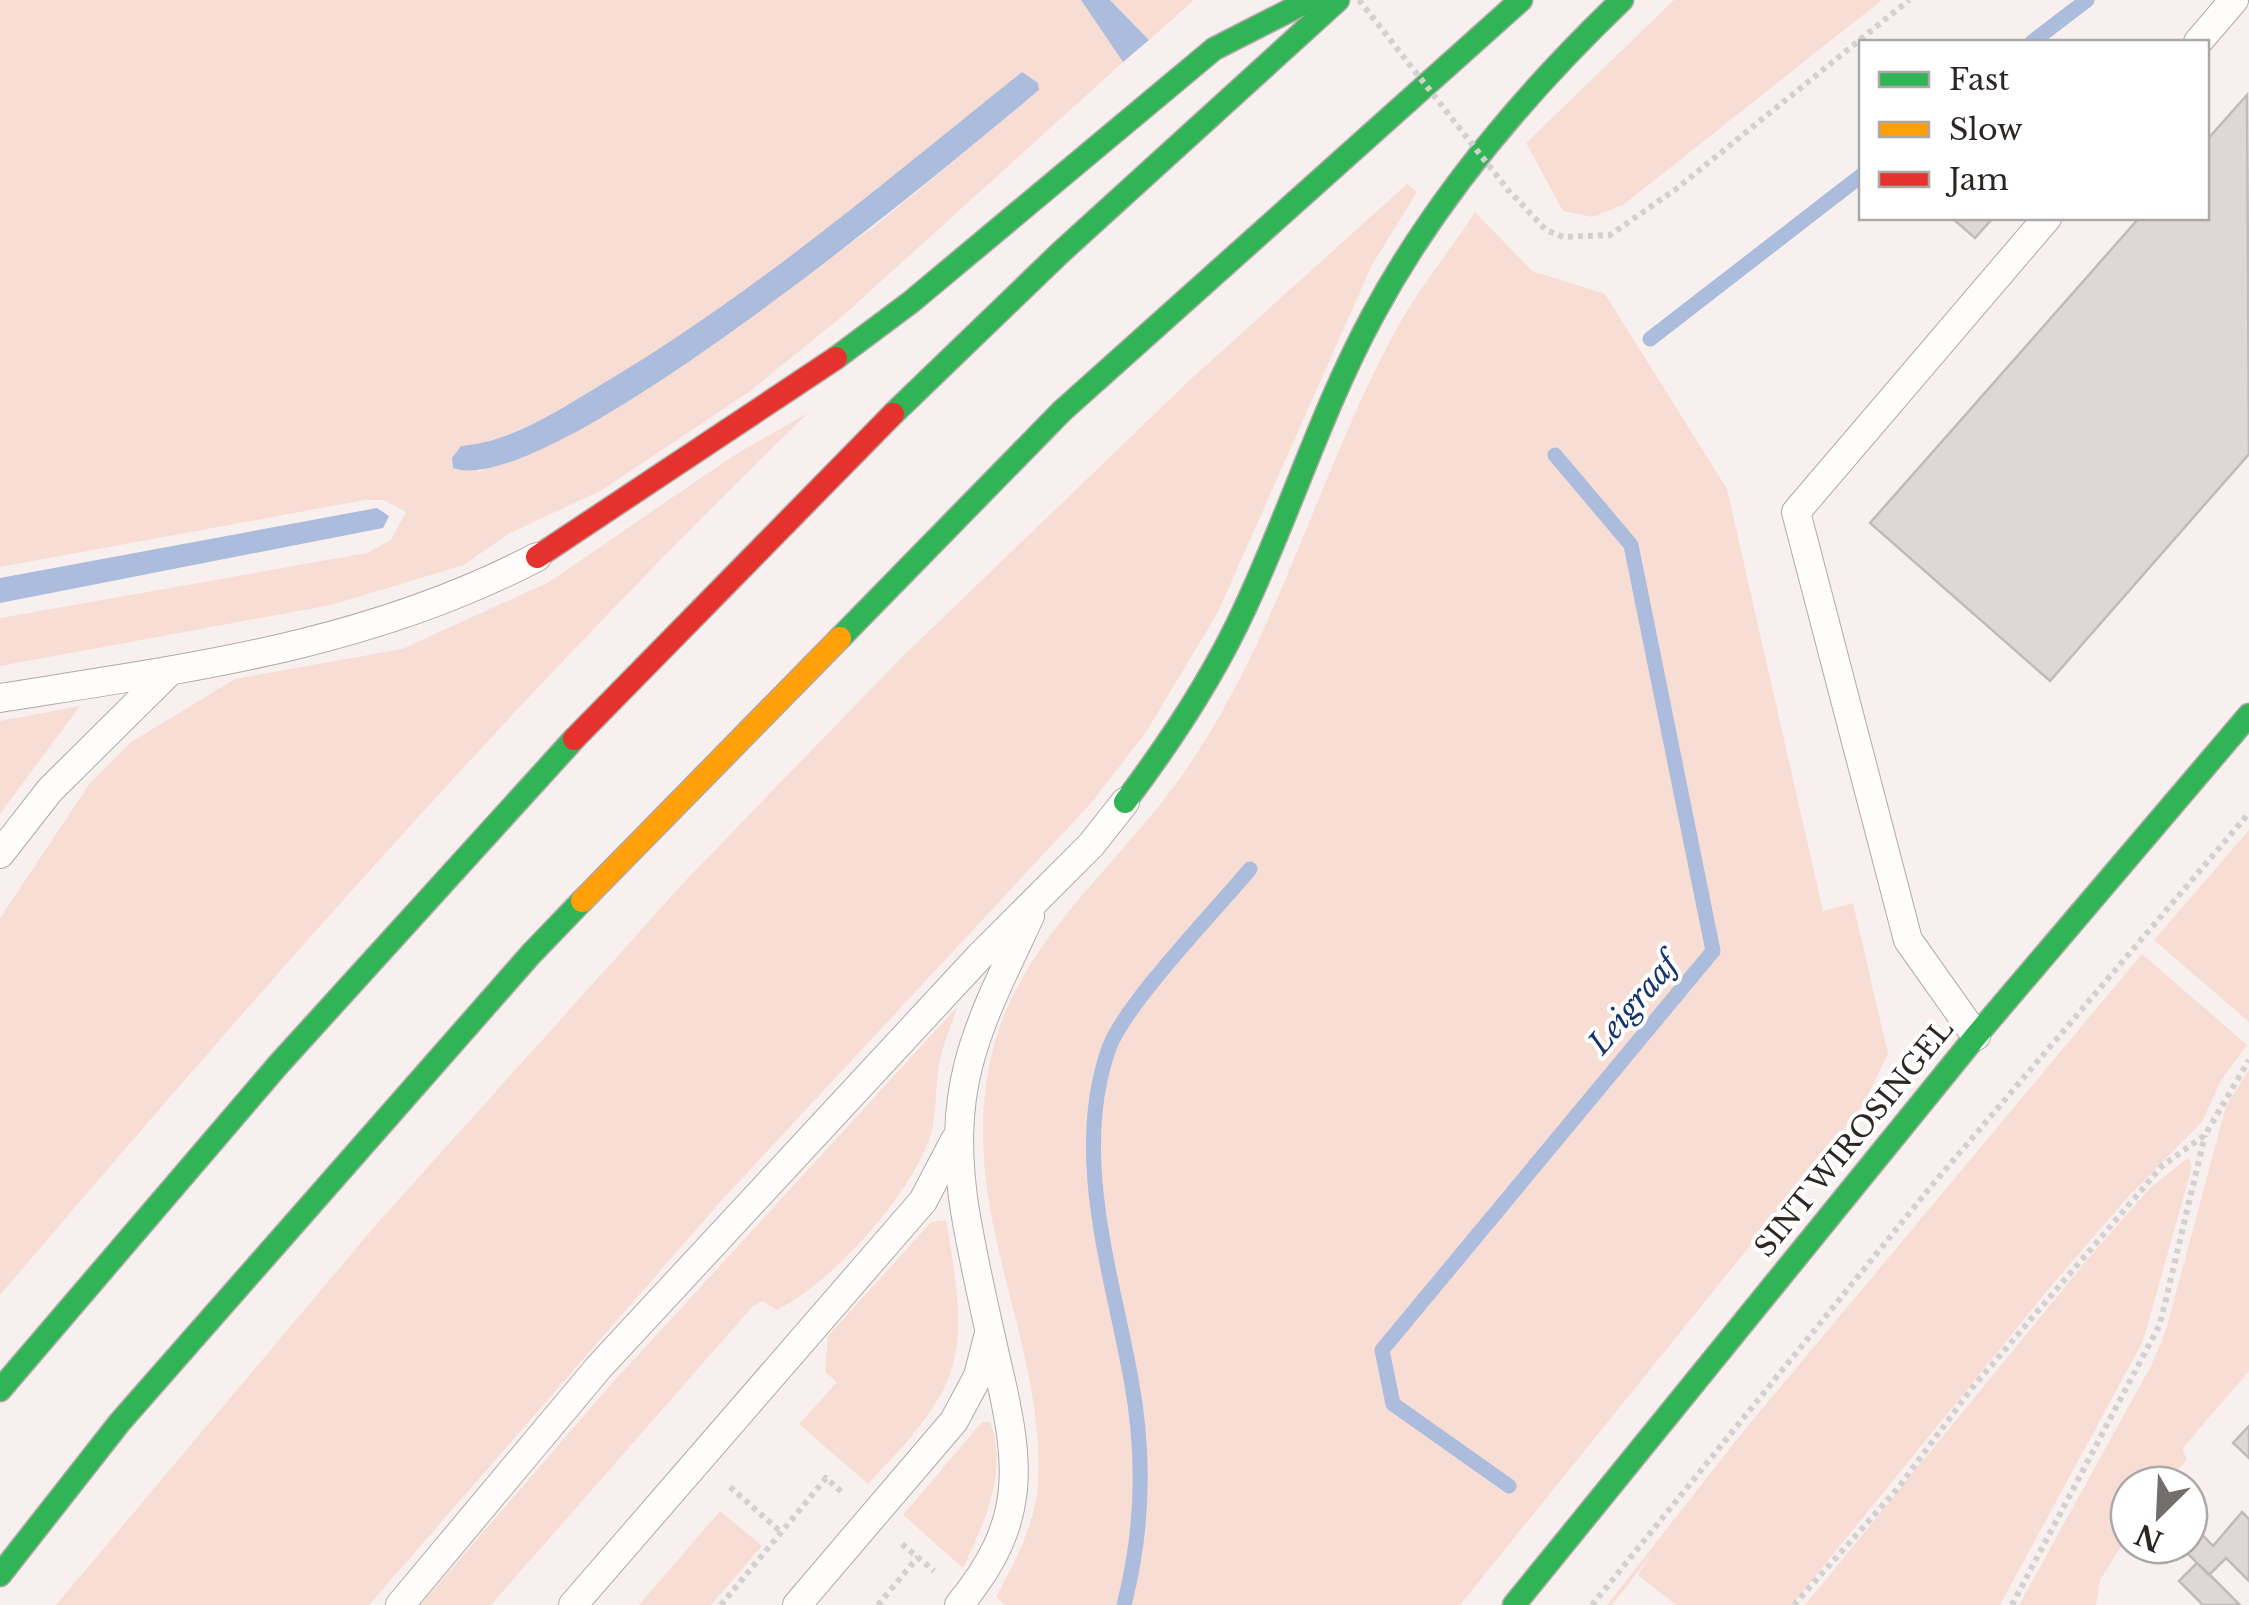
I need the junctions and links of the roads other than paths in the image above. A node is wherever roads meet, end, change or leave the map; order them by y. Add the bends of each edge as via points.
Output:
1 (1310, 0) edge
2 (1338, 0) edge
3 (1521, 0) edge
4 (1622, 0) edge
5 (2234, 0) edge
6 (2200, 40) edge
7 (2045, 220) edge
8 (538, 557) joint
9 (170, 671) junction
10 (0, 698) edge
11 (2249, 715) edge
12 (1125, 802) joint
13 (0, 854) edge
14 (1056, 878) junction
15 (1976, 1036) junction
16 (957, 1134) junction
17 (990, 1330) junction
18 (0, 1390) edge
19 (0, 1575) edge
20 (400, 1605) edge
21 (573, 1605) edge
22 (796, 1605) edge
23 (959, 1605) edge
24 (1514, 1605) edge

1 - 8 main road via 1214,50 912,302 812,377
2 - 18 main road via 974,334 688,615 455,862
3 - 19 main road via 1062,411 530,954 120,1422
4 - 12 main road via 1532,94 1422,232 1331,402 1225,650
5 - 6 lane
7 - 15 lane via 1796,512 1908,940
8 - 9 lane via 401,618 309,645
9 - 10 lane
9 - 13 lane via 50,790
11 - 15 main road, SINT WIROSINGEL
12 - 14 lane
14 - 16 lane via 986,1006
14 - 20 lane via 599,1367
15 - 24 main road, SINT WIROSINGEL
16 - 17 lane
16 - 21 lane via 924,1201
17 - 22 lane via 986,1356 954,1422
17 - 23 lane via 1014,1434 1012,1505 984,1574

